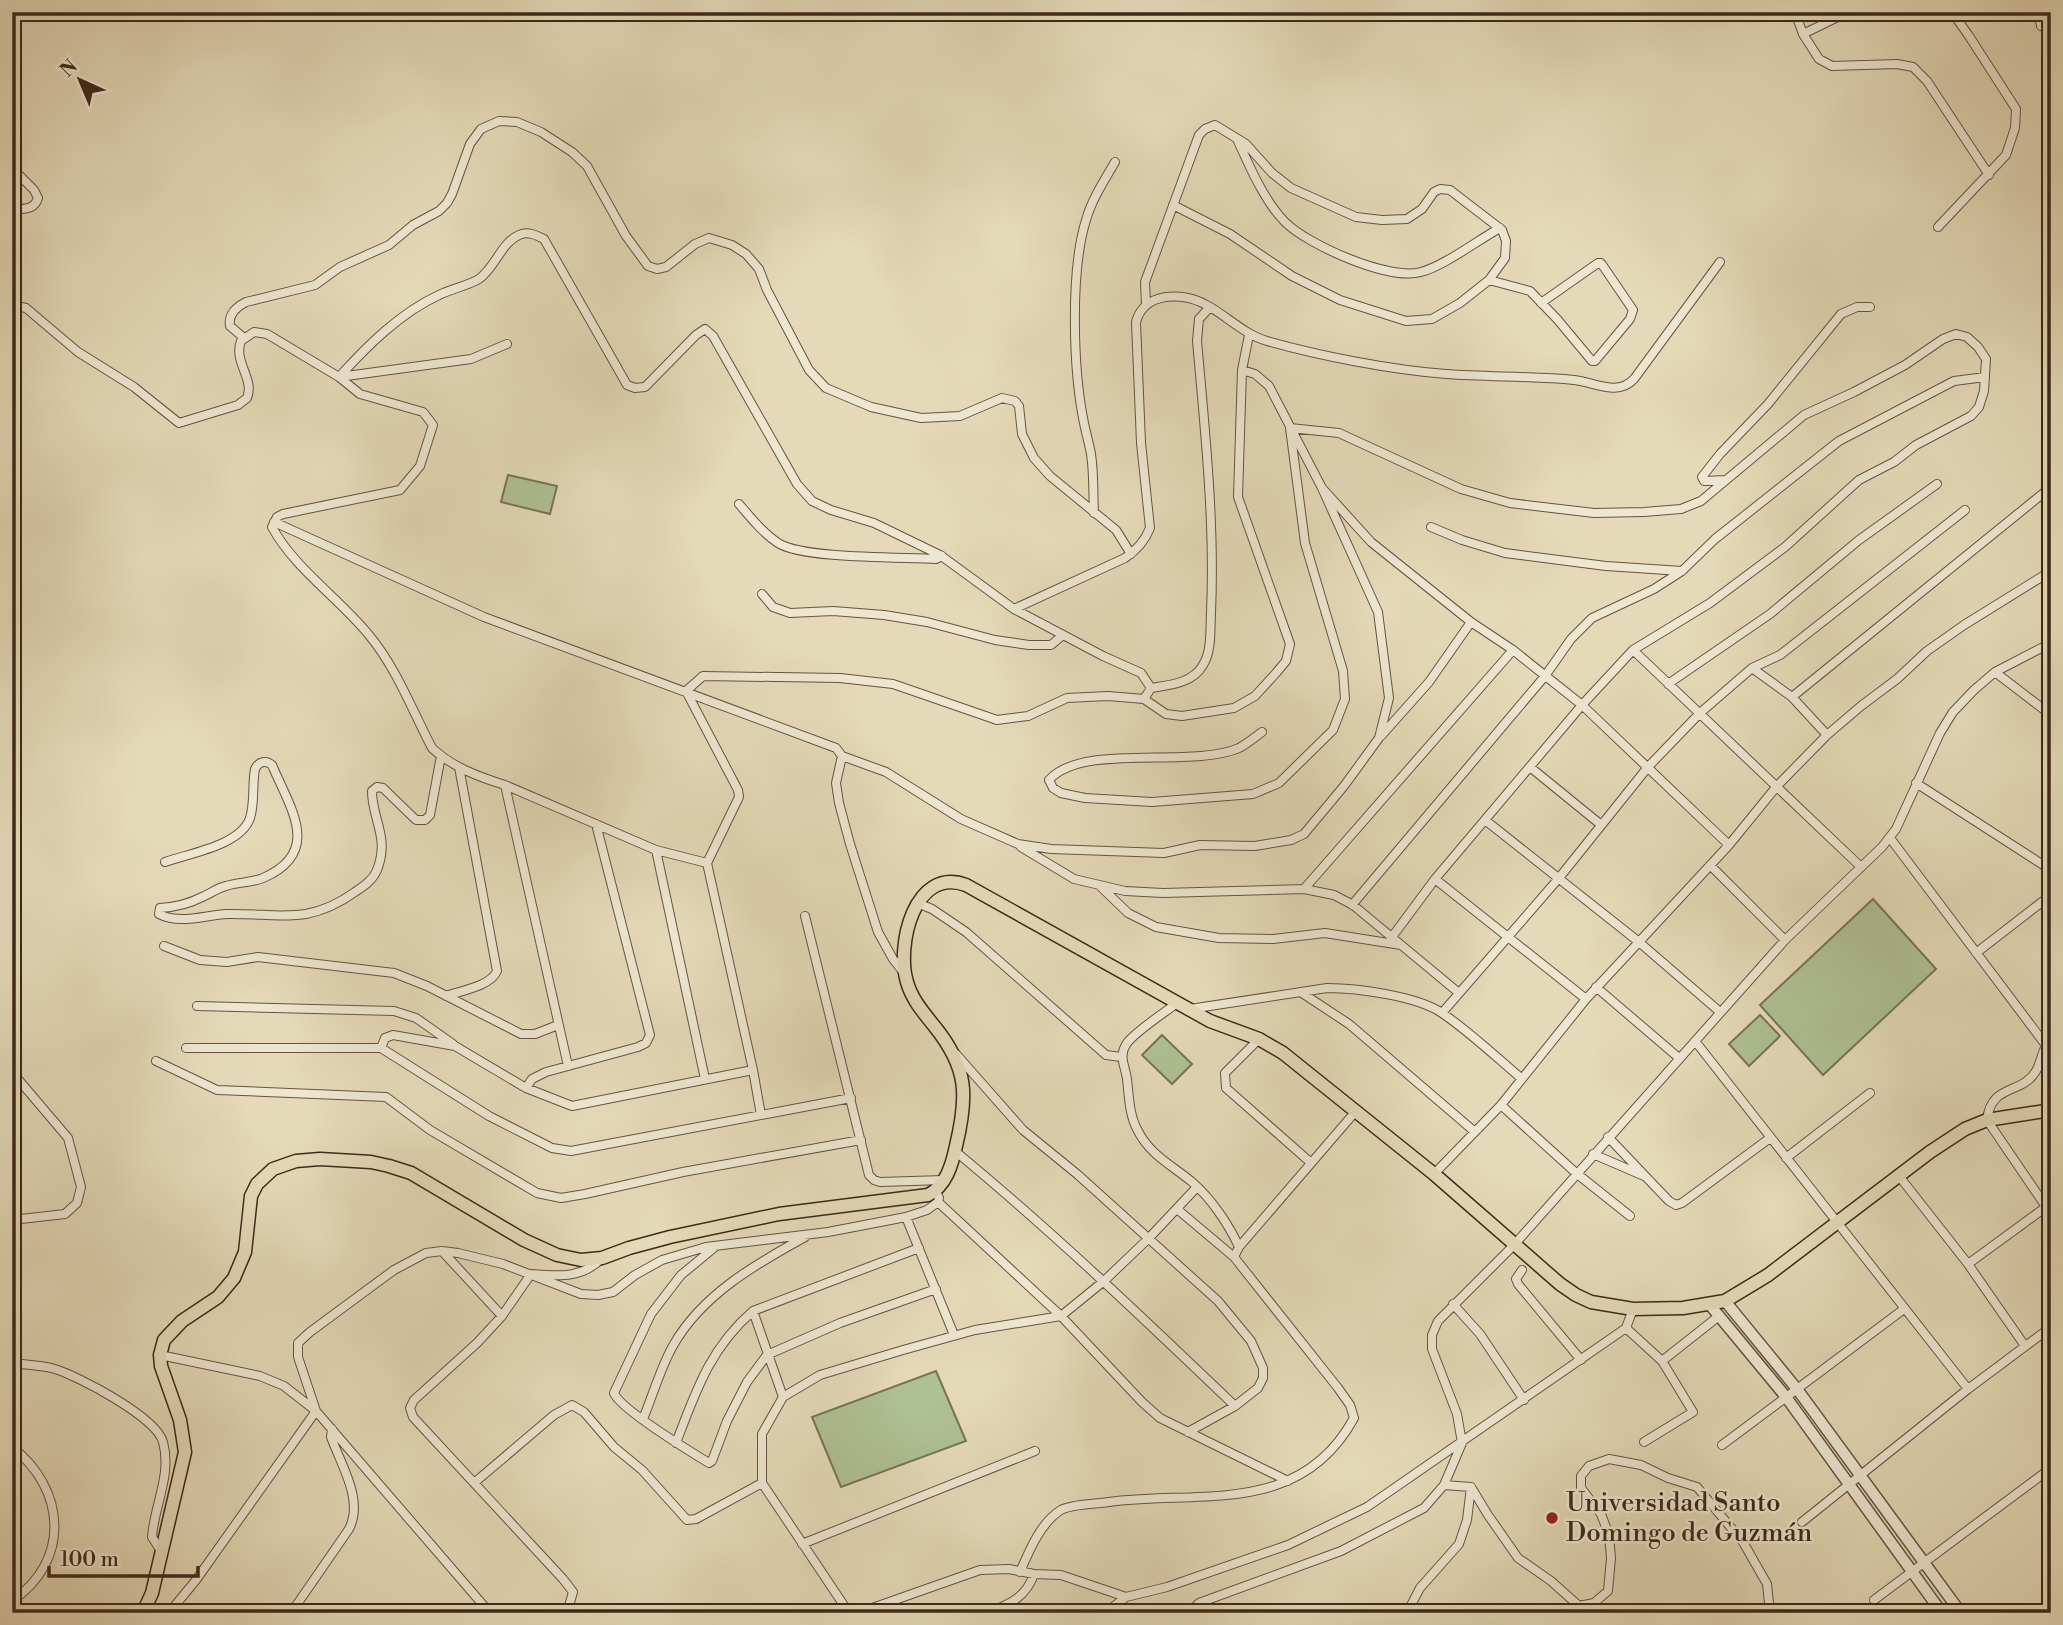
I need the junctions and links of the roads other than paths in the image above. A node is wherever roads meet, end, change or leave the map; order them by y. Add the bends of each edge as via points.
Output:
1 (1795, 12) edge
2 (1848, 12) edge
3 (1952, 12) edge
4 (2038, 12) edge
5 (2041, 26) dead end
6 (1803, 34) junction
7 (1236, 136) junction
8 (1115, 162) dead end
9 (12, 168) edge
10 (1989, 175) junction
11 (1173, 205) junction
12 (12, 209) edge
13 (1500, 228) junction
14 (1938, 228) dead end
15 (1720, 262) dead end
16 (1489, 280) junction
17 (1541, 303) junction
18 (1146, 304) junction
19 (12, 305) edge
20 (1210, 307) junction
21 (1870, 307) dead end
22 (1249, 335) junction
23 (244, 338) junction
24 (507, 344) dead end
25 (1242, 370) junction
26 (339, 377) junction
27 (1985, 377) junction
28 (1290, 428) junction
29 (1726, 480) junction
30 (1937, 484) dead end
31 (2051, 487) edge
32 (1322, 488) junction
33 (739, 504) dead end
34 (1965, 510) dead end
35 (1094, 513) junction
36 (274, 522) junction
37 (1431, 527) dead end
38 (1131, 554) junction
39 (942, 556) junction
40 (1682, 571) junction
41 (2051, 571) edge
42 (762, 594) dead end
43 (1014, 609) junction
44 (1471, 622) junction
45 (1063, 635) junction
46 (2051, 643) edge
47 (1513, 650) junction
48 (1633, 650) junction
49 (1752, 668) junction
50 (1995, 672) junction
51 (1545, 676) junction
52 (1668, 684) junction
53 (1151, 688) junction
54 (687, 691) junction
55 (1792, 697) junction
56 (1144, 699) junction
57 (1581, 705) junction
58 (1700, 713) junction
59 (2051, 715) edge
60 (1262, 732) dead end
61 (1827, 735) junction
62 (1379, 738) junction
63 (441, 756) junction
64 (842, 756) junction
65 (1648, 766) junction
66 (459, 767) junction
67 (1530, 767) junction
68 (1916, 783) junction
69 (505, 785) junction
70 (1777, 786) junction
71 (1485, 820) junction
72 (596, 824) junction
73 (1600, 824) junction
74 (1889, 838) junction
75 (1018, 845) junction
76 (1729, 845) junction
77 (656, 850) junction
78 (165, 862) dead end
79 (707, 863) junction
80 (1710, 865) junction
81 (1860, 866) junction
82 (2051, 870) edge
83 (1559, 878) junction
84 (1436, 879) junction
85 (1099, 885) junction
86 (1304, 890) junction
87 (2051, 895) edge
88 (918, 903) junction
89 (1352, 905) junction
90 (805, 916) dead end
91 (1392, 937) junction
92 (1508, 937) junction
93 (1785, 940) junction
94 (1639, 942) junction
95 (1401, 945) junction
96 (163, 946) dead end
97 (1976, 953) junction
98 (904, 973) junction
99 (1597, 987) junction
100 (1302, 993) junction
101 (1459, 993) junction
102 (446, 996) junction
103 (1586, 999) junction
104 (197, 1006) dead end
105 (1183, 1006) junction
106 (1720, 1012) junction
107 (1442, 1013) junction
108 (558, 1025) junction
109 (1259, 1040) junction
110 (1695, 1041) junction
111 (455, 1046) junction
112 (2049, 1046) edge
113 (186, 1048) dead end
114 (382, 1048) junction
115 (952, 1049) junction
116 (1121, 1057) junction
117 (1679, 1058) junction
118 (156, 1061) dead end
119 (568, 1066) junction
120 (753, 1070) junction
121 (12, 1072) edge
122 (705, 1079) junction
123 (1522, 1079) junction
124 (526, 1088) junction
125 (1870, 1093) dead end
126 (851, 1098) junction
127 (1502, 1105) junction
128 (2051, 1110) edge
129 (1356, 1111) junction
130 (761, 1115) junction
131 (1987, 1120) junction
132 (1475, 1132) junction
133 (1608, 1137) junction
134 (1770, 1138) junction
135 (861, 1140) junction
136 (955, 1151) junction
137 (1593, 1154) junction
138 (1786, 1158) junction
139 (1310, 1163) junction
140 (1576, 1173) junction
141 (1434, 1174) junction
142 (1647, 1177) junction
143 (1899, 1177) junction
144 (944, 1180) junction
145 (1197, 1186) junction
146 (937, 1197) junction
147 (1177, 1209) junction
148 (2048, 1210) edge
149 (1630, 1216) dead end
150 (906, 1217) junction
151 (12, 1220) edge
152 (1837, 1225) junction
153 (811, 1234) junction
154 (1149, 1238) junction
155 (718, 1245) junction
156 (1514, 1245) junction
157 (1239, 1247) junction
158 (919, 1248) junction
159 (442, 1251) junction
160 (1234, 1257) junction
161 (602, 1258) junction
162 (1968, 1264) junction
163 (1522, 1270) dead end
164 (531, 1274) junction
165 (1104, 1281) junction
166 (936, 1289) junction
167 (1725, 1301) junction
168 (1453, 1304) junction
169 (1710, 1305) junction
170 (1633, 1309) junction
171 (1904, 1309) junction
172 (753, 1311) junction
173 (1719, 1315) junction
174 (502, 1316) junction
175 (1061, 1316) junction
176 (2051, 1327) edge
177 (1626, 1328) junction
178 (954, 1335) junction
179 (2025, 1346) junction
180 (160, 1355) junction
181 (767, 1355) junction
182 (1581, 1360) junction
183 (1662, 1361) junction
184 (12, 1363) edge
185 (1797, 1389) junction
186 (1968, 1389) junction
187 (783, 1397) junction
188 (1786, 1397) junction
189 (1524, 1400) junction
190 (1235, 1406) junction
191 (316, 1411) junction
192 (643, 1419) junction
193 (332, 1429) junction
194 (1188, 1432) junction
195 (1644, 1442) dead end
196 (676, 1443) junction
197 (1462, 1443) junction
198 (1722, 1445) dead end
199 (12, 1447) edge
200 (1035, 1451) dead end
201 (2051, 1468) edge
202 (1861, 1475) junction
203 (1288, 1481) junction
204 (474, 1483) junction
205 (762, 1483) junction
206 (1849, 1484) junction
207 (1444, 1485) junction
208 (1471, 1487) junction
209 (1802, 1522) dead end
210 (802, 1544) junction
211 (161, 1550) junction
212 (1925, 1562) junction
213 (1912, 1571) junction
214 (1020, 1572) junction
215 (1034, 1574) junction
216 (1126, 1597) junction
217 (1874, 1600) dead end
218 (12, 1601) edge
219 (143, 1613) edge
220 (169, 1613) edge
221 (291, 1613) edge
222 (490, 1613) edge
223 (565, 1613) edge
224 (849, 1613) edge
225 (858, 1613) edge
226 (988, 1613) edge
227 (1098, 1613) edge
228 (1189, 1613) edge
229 (1407, 1613) edge
230 (1770, 1613) edge
231 (1942, 1613) edge
232 (1961, 1613) edge

1 - 6 street
2 - 6 street
3 - 10 street via 2016,110 2006,155
4 - 5 street
6 - 10 street via 1819,59 1832,66 1896,64 1913,68 1927,81
7 - 11 street via 1215,125 1202,131
7 - 13 street via 1291,188 1344,213 1369,219 1407,219 1443,189
7 - 13 street via 1258,183 1283,220 1329,249 1393,274 1421,272
8 - 35 street via 1086,219 1075,302 1078,379 1091,456
9 - 12 street via 37,195 33,206
10 - 14 street
11 - 16 street via 1230,234 1292,276 1340,300 1397,320 1432,318 1470,297
11 - 18 street via 1145,282
13 - 16 street via 1507,252
15 - 22 street via 1634,379 1618,389 1575,380 1443,374 1355,361
16 - 17 street via 1530,291
17 - 17 street via 1592,361 1633,310 1598,263
18 - 20 street via 1180,297
18 - 38 street via 1136,322 1150,527
19 - 23 street via 26,308 78,352 134,387 179,423 247,398 250,387 238,352
20 - 22 street
20 - 53 street via 1197,327 1212,527 1209,645 1204,665 1194,676
21 - 29 street via 1841,314 1702,477 1703,481
22 - 25 street
23 - 26 street via 254,332 267,334
23 - 35 street via 229,323 237,308 315,285 340,267 389,245 447,203 477,134 499,121 516,122 541,132 587,166 648,266 666,267 709,238 747,254 759,269 809,370 826,388 871,407 921,418 960,416 1002,398 1012,399 1019,407 1022,434 1034,458
24 - 26 street via 471,359
25 - 28 street via 1269,386
25 - 56 street via 1238,497 1290,644 1286,661 1255,696 1234,708 1182,716 1166,714
26 - 36 street via 360,394 422,412 432,425 420,466 400,490 298,509
26 - 39 street via 402,317 437,295 478,280 510,241 519,234 535,234 544,239 627,385 645,387 705,329 797,484 812,501 874,523
27 - 29 street via 1986,359 1979,347 1955,334 1804,415
27 - 40 street via 1954,381 1839,441 1715,539
27 - 48 street via 1979,407 1970,416 1859,480 1774,555 1710,603
28 - 29 street via 1347,436 1461,489 1510,503 1594,513 1681,509 1702,500
28 - 32 street
28 - 60 street via 1305,544 1343,671 1345,699 1333,730 1279,783 1253,794 1152,802 1086,798 1061,793 1049,780 1056,772 1084,763 1220,753 1240,748
30 - 52 street via 1859,540 1770,614
31 - 55 street
32 - 44 street via 1371,542
32 - 62 street via 1378,612 1390,698
33 - 39 street via 765,533 792,550
34 - 49 street via 1780,654
35 - 38 street via 1116,530
36 - 54 street via 484,617
36 - 63 street via 274,531 312,578 342,604 394,668 432,748
37 - 40 street via 1505,553
38 - 43 street
39 - 43 street
40 - 51 street via 1592,618
41 - 61 street via 1927,651
42 - 45 street via 773,607 790,613 884,615 1029,645 1051,645
43 - 45 street
44 - 47 street
44 - 62 street via 1429,682
45 - 53 street via 1141,673
46 - 50 street
47 - 51 street
47 - 86 street
48 - 52 street
48 - 57 street
49 - 55 street
49 - 58 street
50 - 59 street
50 - 68 street via 1953,712
51 - 57 street
51 - 89 street
52 - 58 street
53 - 56 street
54 - 56 street via 703,676 841,678 893,684 997,720 1028,716 1067,698
54 - 64 street via 836,748
54 - 79 street via 739,797
55 - 61 street
57 - 65 street
57 - 67 street
58 - 65 street
58 - 70 street
61 - 70 street
62 - 75 street via 1314,823 1291,840 1255,846 1200,845 1164,853
63 - 66 street
63 - 78 street via 430,815 425,820 414,818 383,788 372,791 382,840 378,868 365,885 328,908 291,917 227,914 186,919 159,914 160,908 262,878 290,857 299,831 272,765 266,762 255,769 251,814 242,831 231,840
64 - 75 street via 886,772 961,819
64 - 98 street via 836,783 850,844 878,932
65 - 73 street
65 - 76 street
66 - 69 street
66 - 102 street via 497,971 487,981
67 - 71 street
67 - 73 street
68 - 74 street
68 - 82 street
69 - 72 street
69 - 108 street
70 - 76 street
70 - 81 street
71 - 83 street
71 - 84 street
72 - 77 street
72 - 119 street via 649,1035 638,1047
73 - 83 street
74 - 81 street
74 - 97 street
75 - 85 street via 1074,879
76 - 80 street
77 - 79 street
77 - 122 street
79 - 120 street
80 - 93 street
80 - 94 street
81 - 93 street
83 - 92 street
83 - 94 street
84 - 91 street
84 - 92 street
85 - 86 street via 1163,893
85 - 95 street via 1128,913 1156,927 1219,938 1273,939 1325,933
86 - 89 street via 1334,895
87 - 97 street
88 - 98 main road via 905,941
88 - 105 main road via 944,883 966,885
88 - 116 street via 966,932 1106,1055
89 - 91 street
90 - 126 street
91 - 95 street
92 - 101 street
92 - 103 street
93 - 106 street
94 - 99 street
94 - 106 street
95 - 101 street
96 - 102 street via 200,960 258,957 394,973
97 - 112 street
98 - 115 main road via 914,1000
99 - 103 street
99 - 117 street
100 - 105 street
100 - 107 street via 1349,988 1424,1004
100 - 132 street via 1349,1024
101 - 107 street
102 - 108 street via 521,1034
103 - 123 street
104 - 111 street via 394,1011 416,1018
105 - 109 main road
105 - 116 street via 1133,1037
106 - 110 street
107 - 123 street
108 - 119 street
109 - 129 main road via 1308,1071
109 - 139 street via 1225,1073 1226,1088
110 - 117 street
110 - 134 street
111 - 114 street via 393,1035 385,1038
111 - 124 street
112 - 131 street via 2030,1078 1996,1096
113 - 114 street
114 - 130 street via 489,1116 552,1148 571,1151
115 - 136 main road via 964,1092
115 - 154 street via 1023,1130
116 - 145 street via 1139,1133 1154,1153
117 - 133 street
118 - 135 street via 217,1090 387,1097 430,1130 537,1193 561,1198
119 - 124 street via 532,1079
120 - 122 street
120 - 130 street
121 - 151 street via 68,1138 81,1187 77,1203 65,1214
122 - 124 street via 572,1105
123 - 127 street
125 - 138 street
126 - 130 street
126 - 135 street
127 - 132 street
127 - 140 street
128 - 131 main road
129 - 139 street
129 - 141 main road
131 - 143 main road via 1951,1138
131 - 148 street
132 - 141 street
133 - 137 street
133 - 142 street
134 - 138 street
134 - 142 street via 1676,1205
135 - 144 street via 874,1180
136 - 144 main road
136 - 165 street
137 - 140 street
137 - 142 street
138 - 152 street
139 - 157 street
140 - 149 street
140 - 156 street
141 - 156 main road
143 - 152 main road
143 - 162 street
144 - 146 main road
145 - 147 street
145 - 157 street
146 - 150 street via 927,1210
146 - 161 main road via 779,1214
146 - 175 street
147 - 154 street
147 - 160 street
148 - 162 street
150 - 153 street
150 - 158 street
152 - 167 main road
152 - 171 street
153 - 155 street
153 - 192 street via 753,1265 702,1307 673,1344
154 - 165 street
154 - 190 street via 1218,1301 1251,1341 1263,1378 1258,1388
155 - 164 street via 662,1260 613,1292 597,1295 581,1294
155 - 192 street via 681,1275 651,1314 614,1393
156 - 168 street
156 - 170 main road via 1576,1295
157 - 160 street
158 - 166 street
158 - 172 street
159 - 164 street
159 - 174 street
159 - 191 street via 426,1253 394,1270 298,1343 298,1357
160 - 203 street via 1338,1388 1354,1418 1333,1448
161 - 164 street via 583,1273
161 - 180 main road via 557,1255 411,1173 389,1166 346,1160 296,1161 273,1169 257,1184 251,1196 246,1252 234,1278 218,1297 172,1329
162 - 179 street
163 - 182 street via 1518,1284
164 - 174 street
165 - 175 street
165 - 190 street
166 - 178 street
166 - 181 street
167 - 169 main road
167 - 185 street
168 - 189 street via 1480,1334
168 - 197 street via 1438,1321 1432,1349 1457,1414
169 - 170 main road
169 - 173 street
170 - 177 street
171 - 185 street
171 - 186 street
172 - 181 street
172 - 196 street via 736,1326 704,1373
173 - 183 street
173 - 188 street
174 - 204 street via 410,1408 413,1417
175 - 178 street
175 - 194 street via 1142,1402 1160,1418
176 - 179 street
177 - 182 street
177 - 183 street
178 - 187 street via 820,1375
179 - 186 street
180 - 191 street via 260,1376 284,1386
180 - 211 main road via 185,1452
181 - 187 street
181 - 196 street via 747,1382 712,1461
182 - 189 street
183 - 195 street via 1693,1412
184 - 211 street via 65,1374 131,1409 158,1432 166,1461 152,1537
185 - 188 street
185 - 202 street
186 - 202 street
187 - 205 street via 762,1434
188 - 198 street
188 - 206 street
189 - 197 street
190 - 194 street
191 - 193 street
191 - 220 street
192 - 196 street
193 - 221 street via 351,1487 354,1517
193 - 222 street
194 - 203 street
197 - 207 street
197 - 216 street via 1367,1507 1288,1545
199 - 218 street via 43,1479 55,1522 44,1564
200 - 210 street
201 - 212 street
202 - 206 street
202 - 212 street
203 - 214 street via 1218,1497 1063,1508 1048,1522
204 - 205 street via 572,1405 584,1412 687,1520
204 - 223 street via 573,1592
205 - 210 street
206 - 209 street
206 - 213 street
207 - 208 street
207 - 228 street via 1424,1508 1372,1535 1199,1604
208 - 229 street via 1459,1544 1420,1588
208 - 230 street via 1518,1558 1579,1606 1594,1603 1608,1591 1610,1578 1609,1535 1601,1514 1581,1488 1581,1476 1589,1466 1609,1459 1686,1482 1697,1487 1742,1542 1767,1584
210 - 224 street
211 - 219 main road
212 - 213 street
212 - 232 street
213 - 217 street
213 - 231 street
214 - 215 street
214 - 225 street via 980,1570
215 - 216 street via 1061,1575
215 - 226 street via 1022,1596
216 - 227 street

